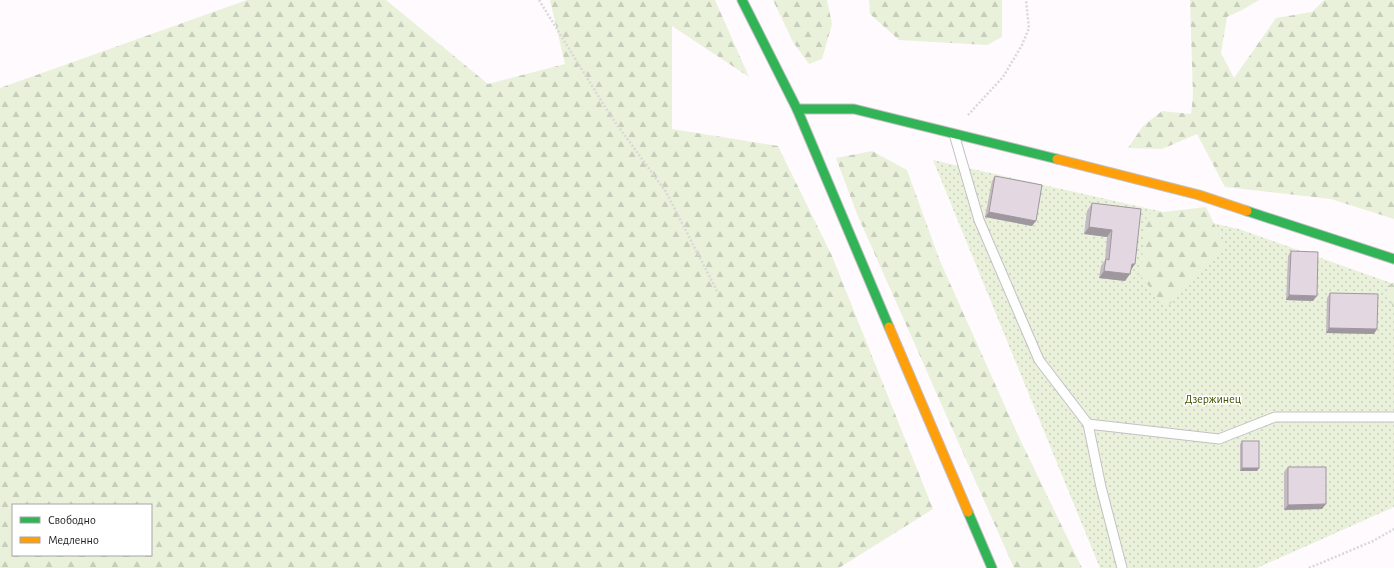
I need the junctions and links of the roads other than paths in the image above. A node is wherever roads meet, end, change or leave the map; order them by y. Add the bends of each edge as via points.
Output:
1 (742, 0) edge
2 (798, 109) junction
3 (953, 133) junction
4 (1394, 259) edge
5 (1394, 417) edge
6 (1088, 424) junction
7 (992, 568) edge
8 (1122, 568) edge

1 - 2 main road
2 - 3 main road via 854,109
2 - 7 main road
3 - 4 main road via 1199,195
3 - 6 lane via 979,220 1039,360
5 - 6 lane via 1275,417 1219,439
6 - 8 lane

